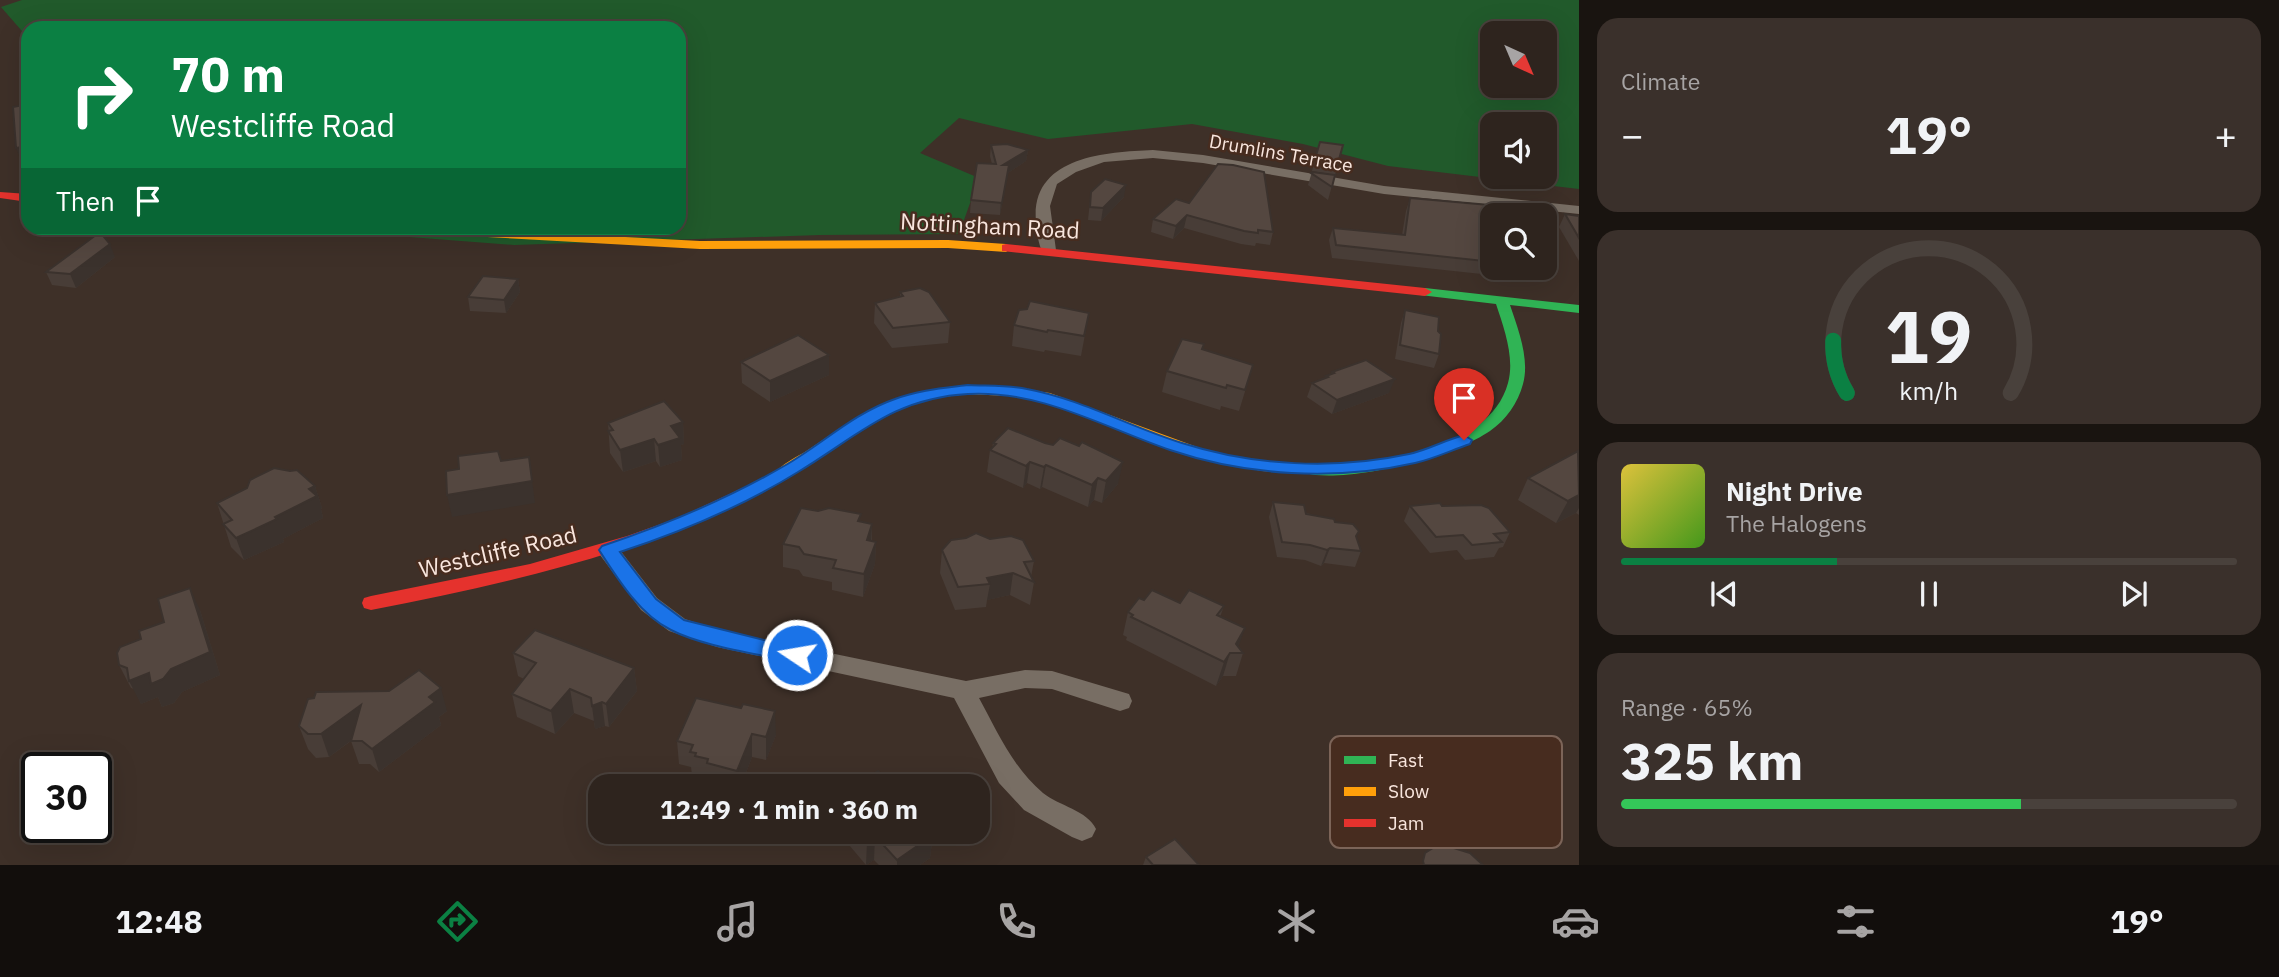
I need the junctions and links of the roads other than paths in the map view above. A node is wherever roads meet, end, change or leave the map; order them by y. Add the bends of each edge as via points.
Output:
1 (0, 195) edge
2 (21, 197) edge
3 (1579, 211) edge
4 (499, 235) edge
5 (1048, 250) junction
6 (1501, 299) junction
7 (1579, 309) edge
8 (608, 550) junction
9 (371, 603) dead end
10 (966, 691) junction
11 (1120, 701) dead end
12 (1082, 829) dead end

1 - 2 street
3 - 5 street, Drumlins Terrace via 1388,190 1181,155 1124,156 1093,160 1052,181 1043,212
4 - 5 street, Nottingham Road via 700,245 948,244
5 - 6 street, Nottingham Road
6 - 7 street, Nottingham Road
6 - 8 street, Westcliffe Road via 1519,371 1513,398 1498,418 1464,440 1415,458 1325,468 1231,461 1176,447 1055,400 968,389 898,402 736,499
8 - 9 street, Westcliffe Road via 467,586
8 - 10 street via 649,604 677,625 717,638
10 - 11 street via 1025,679 1052,680
10 - 12 street via 1008,775 1034,802

